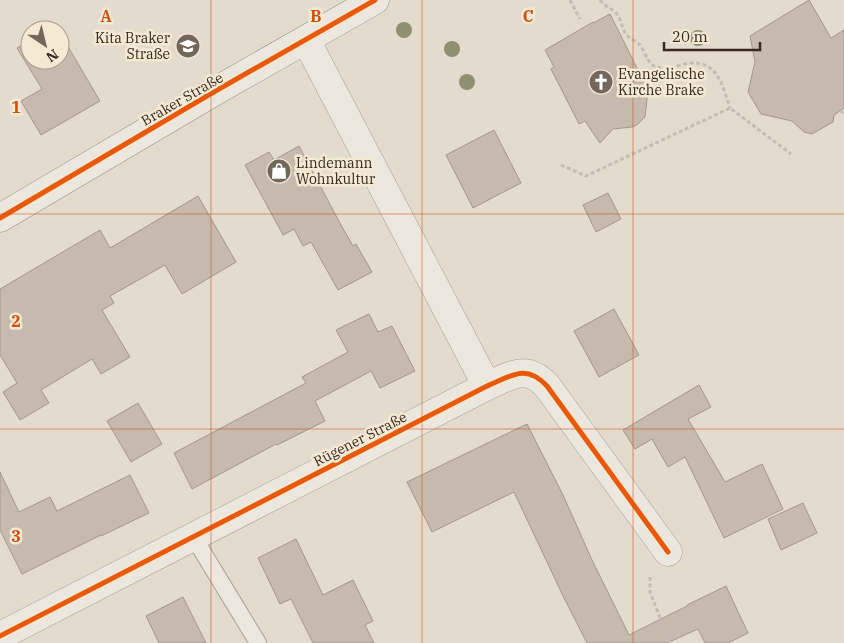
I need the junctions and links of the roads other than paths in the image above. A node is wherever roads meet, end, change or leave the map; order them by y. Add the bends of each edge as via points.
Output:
1 (375, 0) edge
2 (306, 40) junction
3 (0, 218) edge
4 (487, 386) junction
5 (193, 536) junction
6 (668, 552) road end
7 (0, 636) edge
8 (258, 643) edge

1 - 2 street, Braker Straße
2 - 3 street, Braker Straße
2 - 4 street
4 - 5 street, Rügener Straße
4 - 6 street, Rügener Straße via 515,374 528,373 539,377
5 - 7 street, Rügener Straße
5 - 8 lane

